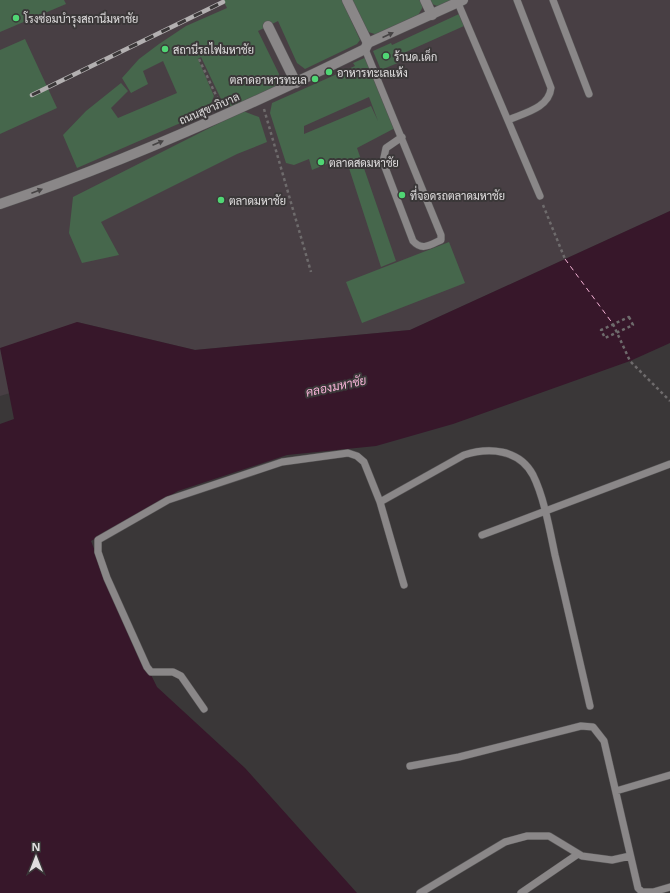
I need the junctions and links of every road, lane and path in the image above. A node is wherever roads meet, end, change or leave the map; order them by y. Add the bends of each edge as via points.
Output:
1 (347, 0) edge
2 (424, 0) edge
3 (517, 0) edge
4 (553, 0) edge
5 (461, 2) edge
6 (432, 15) junction
7 (268, 26) dead end
8 (367, 46) junction
9 (199, 58) dead end
10 (296, 83) junction
11 (589, 94) dead end
12 (262, 99) junction
13 (225, 115) junction
14 (508, 120) junction
15 (402, 137) junction
16 (540, 196) joint
17 (0, 204) edge
18 (565, 259) dead end
19 (311, 272) dead end
20 (613, 324) junction
21 (617, 332) junction
22 (670, 401) edge
23 (670, 465) edge
24 (380, 502) junction
25 (545, 511) junction
26 (482, 535) dead end
27 (404, 585) dead end
28 (590, 706) dead end
29 (204, 709) dead end
30 (410, 766) dead end
31 (670, 775) edge
32 (616, 791) junction
33 (578, 854) junction
34 (630, 856) junction
35 (670, 887) edge
36 (420, 893) edge
37 (521, 893) edge

1 - 8 street
2 - 6 street
3 - 14 lane via 551,88 543,104
4 - 11 lane
5 - 6 street, ถนนสุขาภิบาล
5 - 14 lane
8 -> 6 street, ถนนสุขาภิบาล
7 - 10 street
8 - 10 street, ถนนสุขาภิบาล
8 - 15 lane
9 - 13 path
10 - 12 street, ถนนสุขาภิบาล
12 - 13 street, ถนนสุขาภิบาล
12 - 19 path
17 -> 13 street, ถนนสุขาภิบาล via 88,172
14 - 16 lane
15 - 15 lane via 386,148 383,162 413,241 418,246 426,247 441,240 441,236
16 - 18 path
20 - 21 path
20 - 21 path via 601,330 605,338
20 - 21 path via 629,317 633,325
21 - 22 path via 630,361
23 - 25 lane
24 - 25 lane via 464,455 479,450 496,450 515,457 533,475
24 - 27 lane
24 - 29 lane via 364,462 357,456 348,454 289,461 168,500 98,540 98,552 108,578 147,667 151,672 173,672 181,676
25 - 26 lane
25 - 28 lane
30 - 32 lane via 459,757 587,726 593,727 604,741
31 - 32 lane
32 - 34 lane
33 - 34 lane via 612,860
33 - 36 lane via 549,836 527,836 505,842
33 - 37 lane
34 - 35 lane via 638,888 642,892

